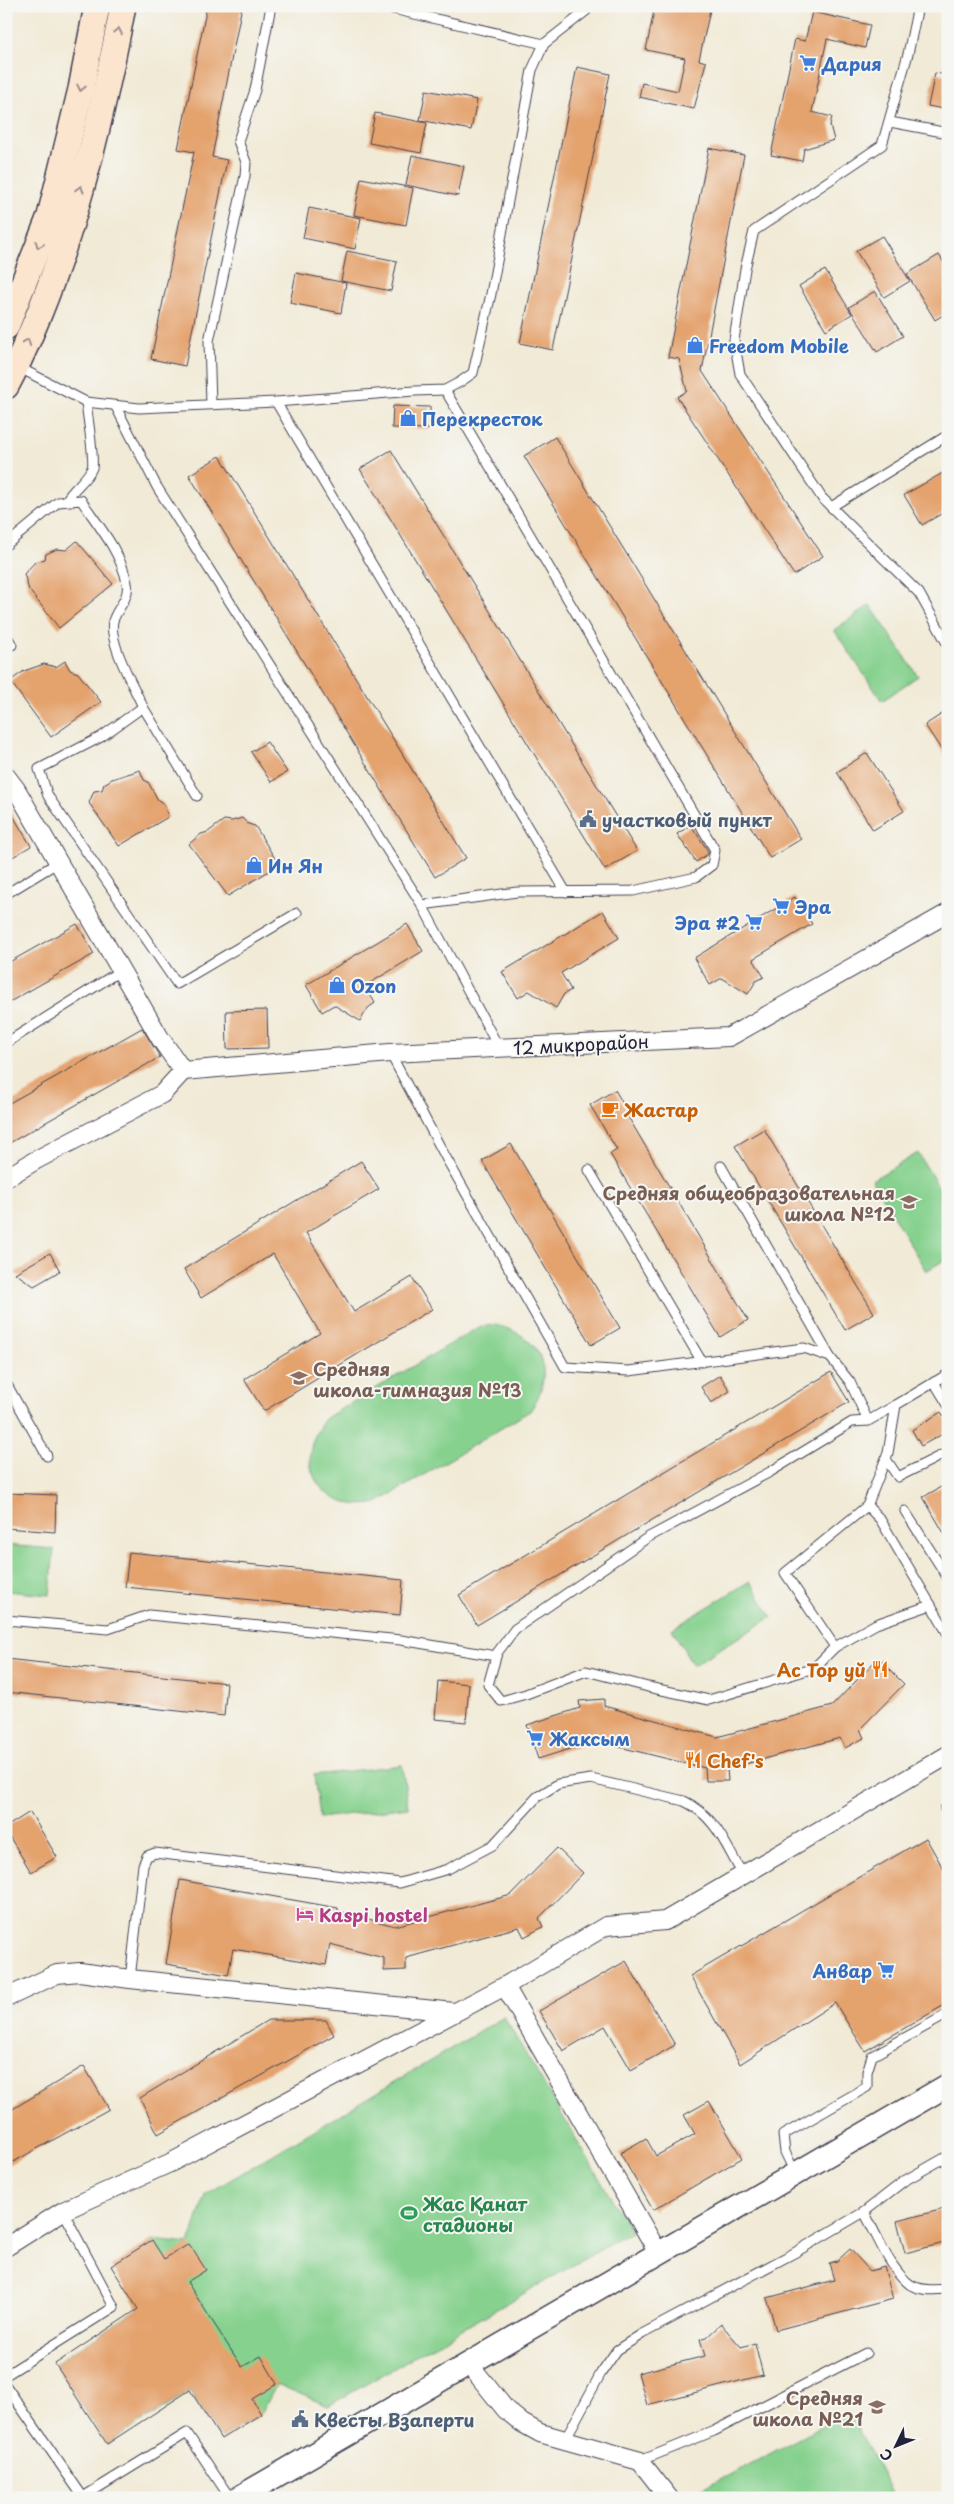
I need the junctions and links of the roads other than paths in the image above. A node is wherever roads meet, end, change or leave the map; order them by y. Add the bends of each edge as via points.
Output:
1 (97, 6) edge
2 (123, 6) edge
3 (271, 6) edge
4 (380, 6) edge
5 (588, 6) edge
6 (918, 6) edge
7 (544, 44) junction
8 (890, 122) junction
9 (948, 133) edge
10 (12, 297) edge
11 (6, 328) edge
12 (10, 371) edge
13 (445, 390) junction
14 (86, 402) junction
15 (276, 402) junction
16 (211, 404) junction
17 (116, 407) junction
18 (948, 435) edge
19 (66, 501) junction
20 (831, 507) junction
21 (6, 545) edge
22 (6, 635) edge
23 (12, 645) dead end
24 (948, 645) edge
25 (143, 707) junction
26 (6, 776) edge
27 (198, 796) dead end
28 (57, 863) junction
29 (566, 892) junction
30 (6, 894) edge
31 (422, 905) junction
32 (297, 912) dead end
33 (948, 913) edge
34 (120, 971) junction
35 (6, 1043) edge
36 (499, 1048) junction
37 (390, 1052) junction
38 (183, 1071) junction
39 (721, 1166) dead end
40 (589, 1170) dead end
41 (6, 1178) edge
42 (830, 1357) junction
43 (702, 1362) junction
44 (948, 1374) edge
45 (934, 1382) junction
46 (6, 1383) edge
47 (896, 1405) junction
48 (948, 1405) edge
49 (868, 1421) junction
50 (948, 1452) edge
51 (47, 1456) dead end
52 (886, 1459) junction
53 (866, 1506) junction
54 (905, 1511) dead end
55 (948, 1578) edge
56 (931, 1605) junction
57 (6, 1620) edge
58 (948, 1634) edge
59 (835, 1647) junction
60 (496, 1656) junction
61 (948, 1755) edge
62 (948, 1808) edge
63 (948, 1814) edge
64 (742, 1875) junction
65 (130, 1979) junction
66 (505, 1986) junction
67 (6, 1998) edge
68 (454, 2012) junction
69 (948, 2014) edge
70 (948, 2084) edge
71 (948, 2156) edge
72 (795, 2174) junction
73 (63, 2211) junction
74 (864, 2212) junction
75 (6, 2247) edge
76 (659, 2254) junction
77 (948, 2288) edge
78 (866, 2352) dead end
79 (469, 2364) junction
80 (6, 2375) edge
81 (6, 2386) edge
82 (566, 2438) junction
83 (640, 2461) junction
84 (230, 2498) edge
85 (238, 2498) edge
86 (669, 2498) edge

1 -> 10 main road via 81,89 50,216
12 -> 2 main road via 65,247 110,77
3 - 16 lane via 255,90 238,141 246,162 245,176 209,341
4 - 7 lane
5 - 7 lane
6 - 8 lane
7 - 13 lane via 532,70 491,294 473,373
8 - 9 lane
8 - 20 lane via 882,144 754,231 734,340 740,374
10 - 11 main road
12 - 14 lane
13 - 15 lane
13 - 29 lane via 715,850 712,865 696,877 633,891
14 - 17 lane
14 - 19 lane via 93,465
15 - 16 lane
15 - 29 lane
16 - 17 lane
17 - 31 lane via 157,488
18 - 20 lane
19 - 21 lane via 58,502
19 - 25 lane via 81,500 110,542 128,584 125,601 113,622 115,645
20 - 24 lane via 919,592
22 - 23 lane
25 - 27 lane
25 - 32 lane via 101,737 39,769 48,796 177,984
26 - 28 street via 16,788
28 - 30 lane
28 - 34 street
29 - 31 lane via 517,892
31 - 36 lane
33 - 36 street, 12 микрорайон via 729,1037
34 - 35 lane
34 - 38 street
36 - 37 street, 12 микрорайон
37 - 38 street, 12 микрорайон
37 - 43 lane via 445,1156 566,1367 629,1372
38 - 41 street via 162,1094
39 - 42 lane
40 - 43 lane
42 - 43 lane via 804,1348
42 - 49 lane via 850,1382
44 - 45 lane
45 - 47 lane
45 - 48 lane
46 - 51 lane
47 - 49 lane
47 - 52 lane
49 - 60 lane via 852,1422 770,1472 647,1538 515,1629
50 - 52 lane via 898,1477
52 - 53 lane
53 - 56 lane via 880,1519
53 - 59 lane via 785,1573
54 - 55 lane
56 - 58 lane
56 - 59 lane via 876,1624
57 - 60 lane via 108,1629 149,1615 401,1640
59 - 60 lane via 814,1668 708,1700 586,1671 501,1701 488,1685
61 - 64 street
62 - 63 lane via 945,1809
64 - 65 lane via 711,1820 684,1801 591,1779 558,1784 537,1797 493,1845 448,1869 400,1883 155,1853 147,1856 143,1865
64 - 66 street via 665,1921 606,1926
65 - 67 street via 80,1972 57,1974
65 - 68 street
66 - 68 street
66 - 76 street
68 - 73 street via 172,2162
69 - 72 lane via 872,2056 866,2087 783,2135 785,2152
70 - 72 street
71 - 74 lane via 904,2180
72 - 76 street
73 - 75 street
73 - 80 lane via 114,2307
74 - 77 lane via 908,2284 936,2292
74 - 82 lane via 617,2350
76 - 79 street
78 - 83 lane via 714,2430
79 - 82 street via 506,2410 522,2423 540,2433
79 - 85 street
81 - 84 lane via 82,2496 107,2484 187,2433
82 - 83 street
83 - 86 street

